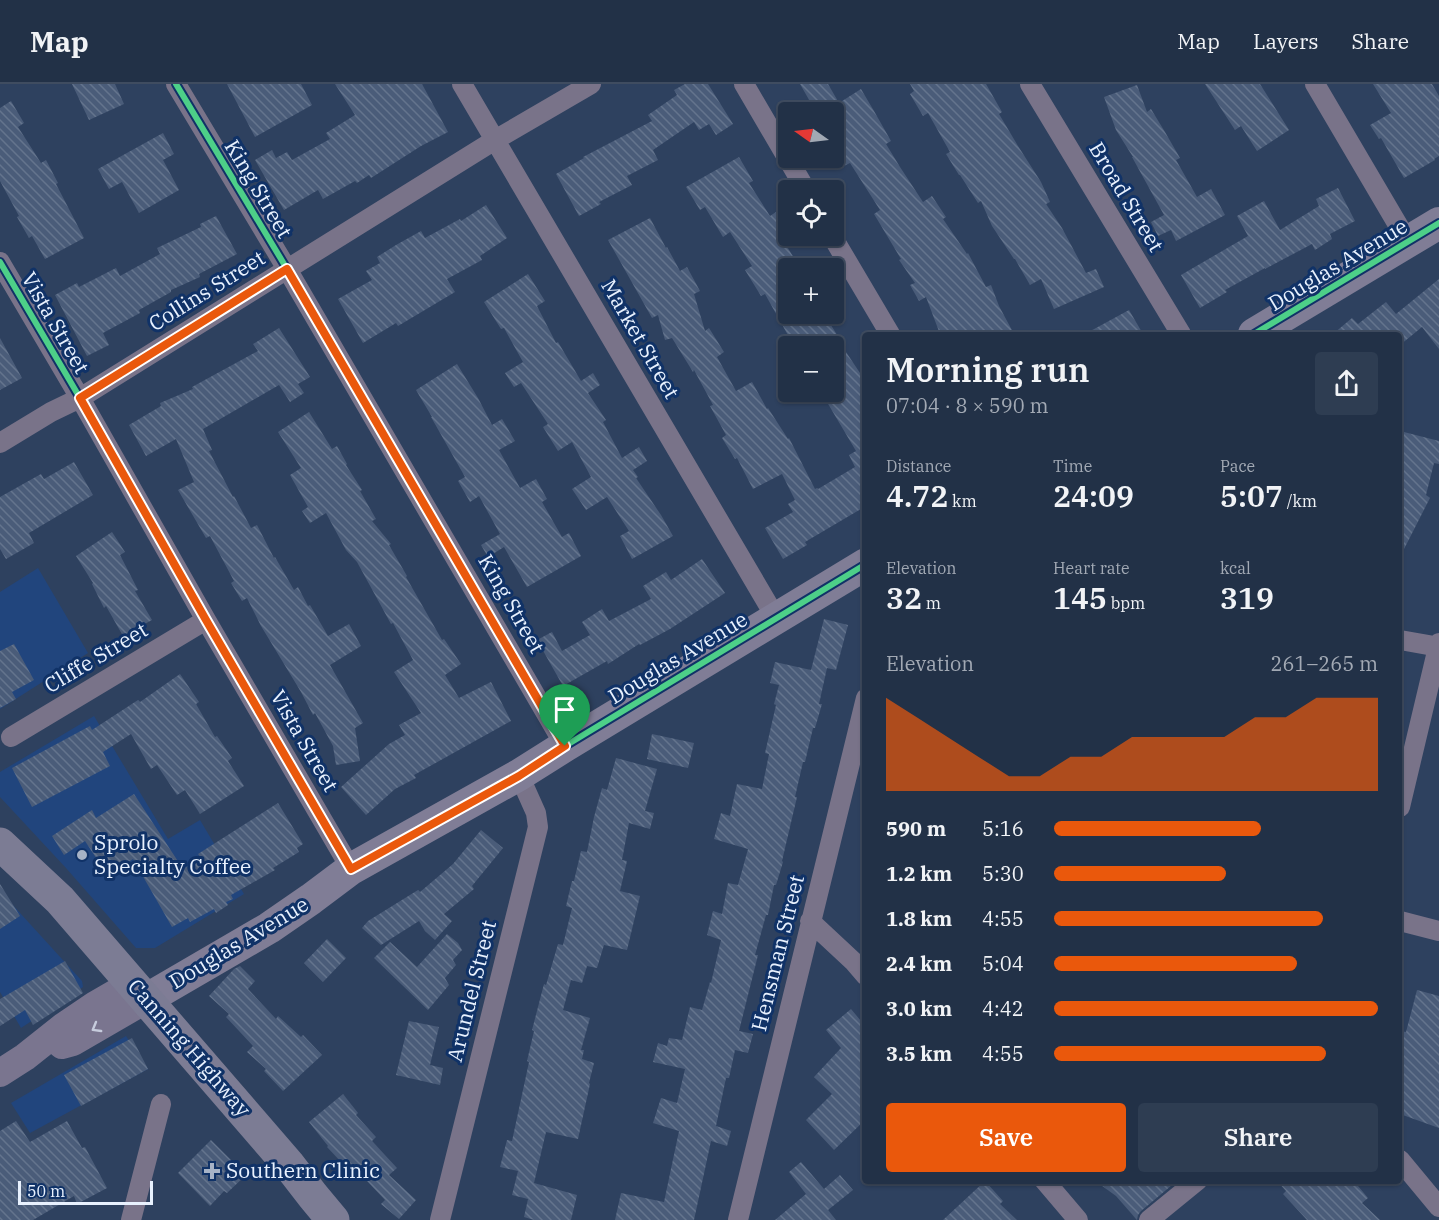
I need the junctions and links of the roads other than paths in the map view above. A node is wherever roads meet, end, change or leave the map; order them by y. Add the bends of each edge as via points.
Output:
1 (176, 84) edge
2 (462, 84) edge
3 (591, 84) edge
4 (744, 84) edge
5 (1030, 84) edge
6 (1315, 84) edge
7 (495, 140) junction
8 (800, 180) edge
9 (1439, 223) edge
10 (1408, 242) junction
11 (838, 246) edge
12 (0, 262) edge
13 (287, 269) junction
14 (889, 332) edge
15 (1180, 332) edge
16 (1257, 332) edge
17 (80, 398) junction
18 (0, 442) edge
19 (862, 566) edge
20 (776, 618) junction
21 (206, 620) junction
22 (1402, 640) edge
23 (1439, 646) edge
24 (862, 714) edge
25 (11, 737) dead end
26 (565, 746) junction
27 (519, 776) junction
28 (1402, 799) edge
29 (0, 829) edge
30 (0, 844) edge
31 (351, 869) junction
32 (40, 880) junction
33 (810, 921) junction
34 (1402, 922) edge
35 (1439, 931) edge
36 (862, 971) edge
37 (140, 991) junction
38 (0, 1073) edge
39 (161, 1104) dead end
40 (1402, 1162) edge
41 (1047, 1184) edge
42 (1193, 1184) edge
43 (1439, 1207) edge
44 (131, 1220) edge
45 (333, 1220) edge
46 (440, 1220) edge
47 (738, 1220) edge
48 (1078, 1220) edge
49 (1149, 1220) edge

1 - 13 street, King Street
2 - 7 street, Market Street
3 - 7 street, Collins Street
4 - 8 street
5 - 15 street, Broad Street
6 - 10 street
7 - 13 street, Collins Street
7 - 20 street, Market Street
9 - 10 main road, Douglas Avenue
10 - 16 main road, Douglas Avenue
11 - 14 street
12 - 17 street, Vista Street
13 - 17 street, Collins Street
13 - 26 street, King Street
17 - 18 street, Collins Street
17 - 21 street, Vista Street
19 - 20 main road, Douglas Avenue
20 - 26 main road, Douglas Avenue
21 - 25 street, Cliffe Street
21 - 31 street, Vista Street
22 - 23 street
23 - 28 street
24 - 33 street, Hensman Street
26 - 27 main road, Douglas Avenue
27 - 31 main road, Douglas Avenue
27 - 46 street, Arundel Street via 538,826
29 - 32 highway, Canning Highway
30 - 32 highway, Canning Highway
31 - 37 main road, Douglas Avenue via 283,896
32 - 37 highway, Canning Highway
33 - 36 street
33 - 47 street, Hensman Street
34 - 35 street
37 - 38 main road, Douglas Avenue via 95,1005
37 - 45 highway, Canning Highway
39 - 44 street
40 - 43 street
41 - 48 street
42 - 49 street

